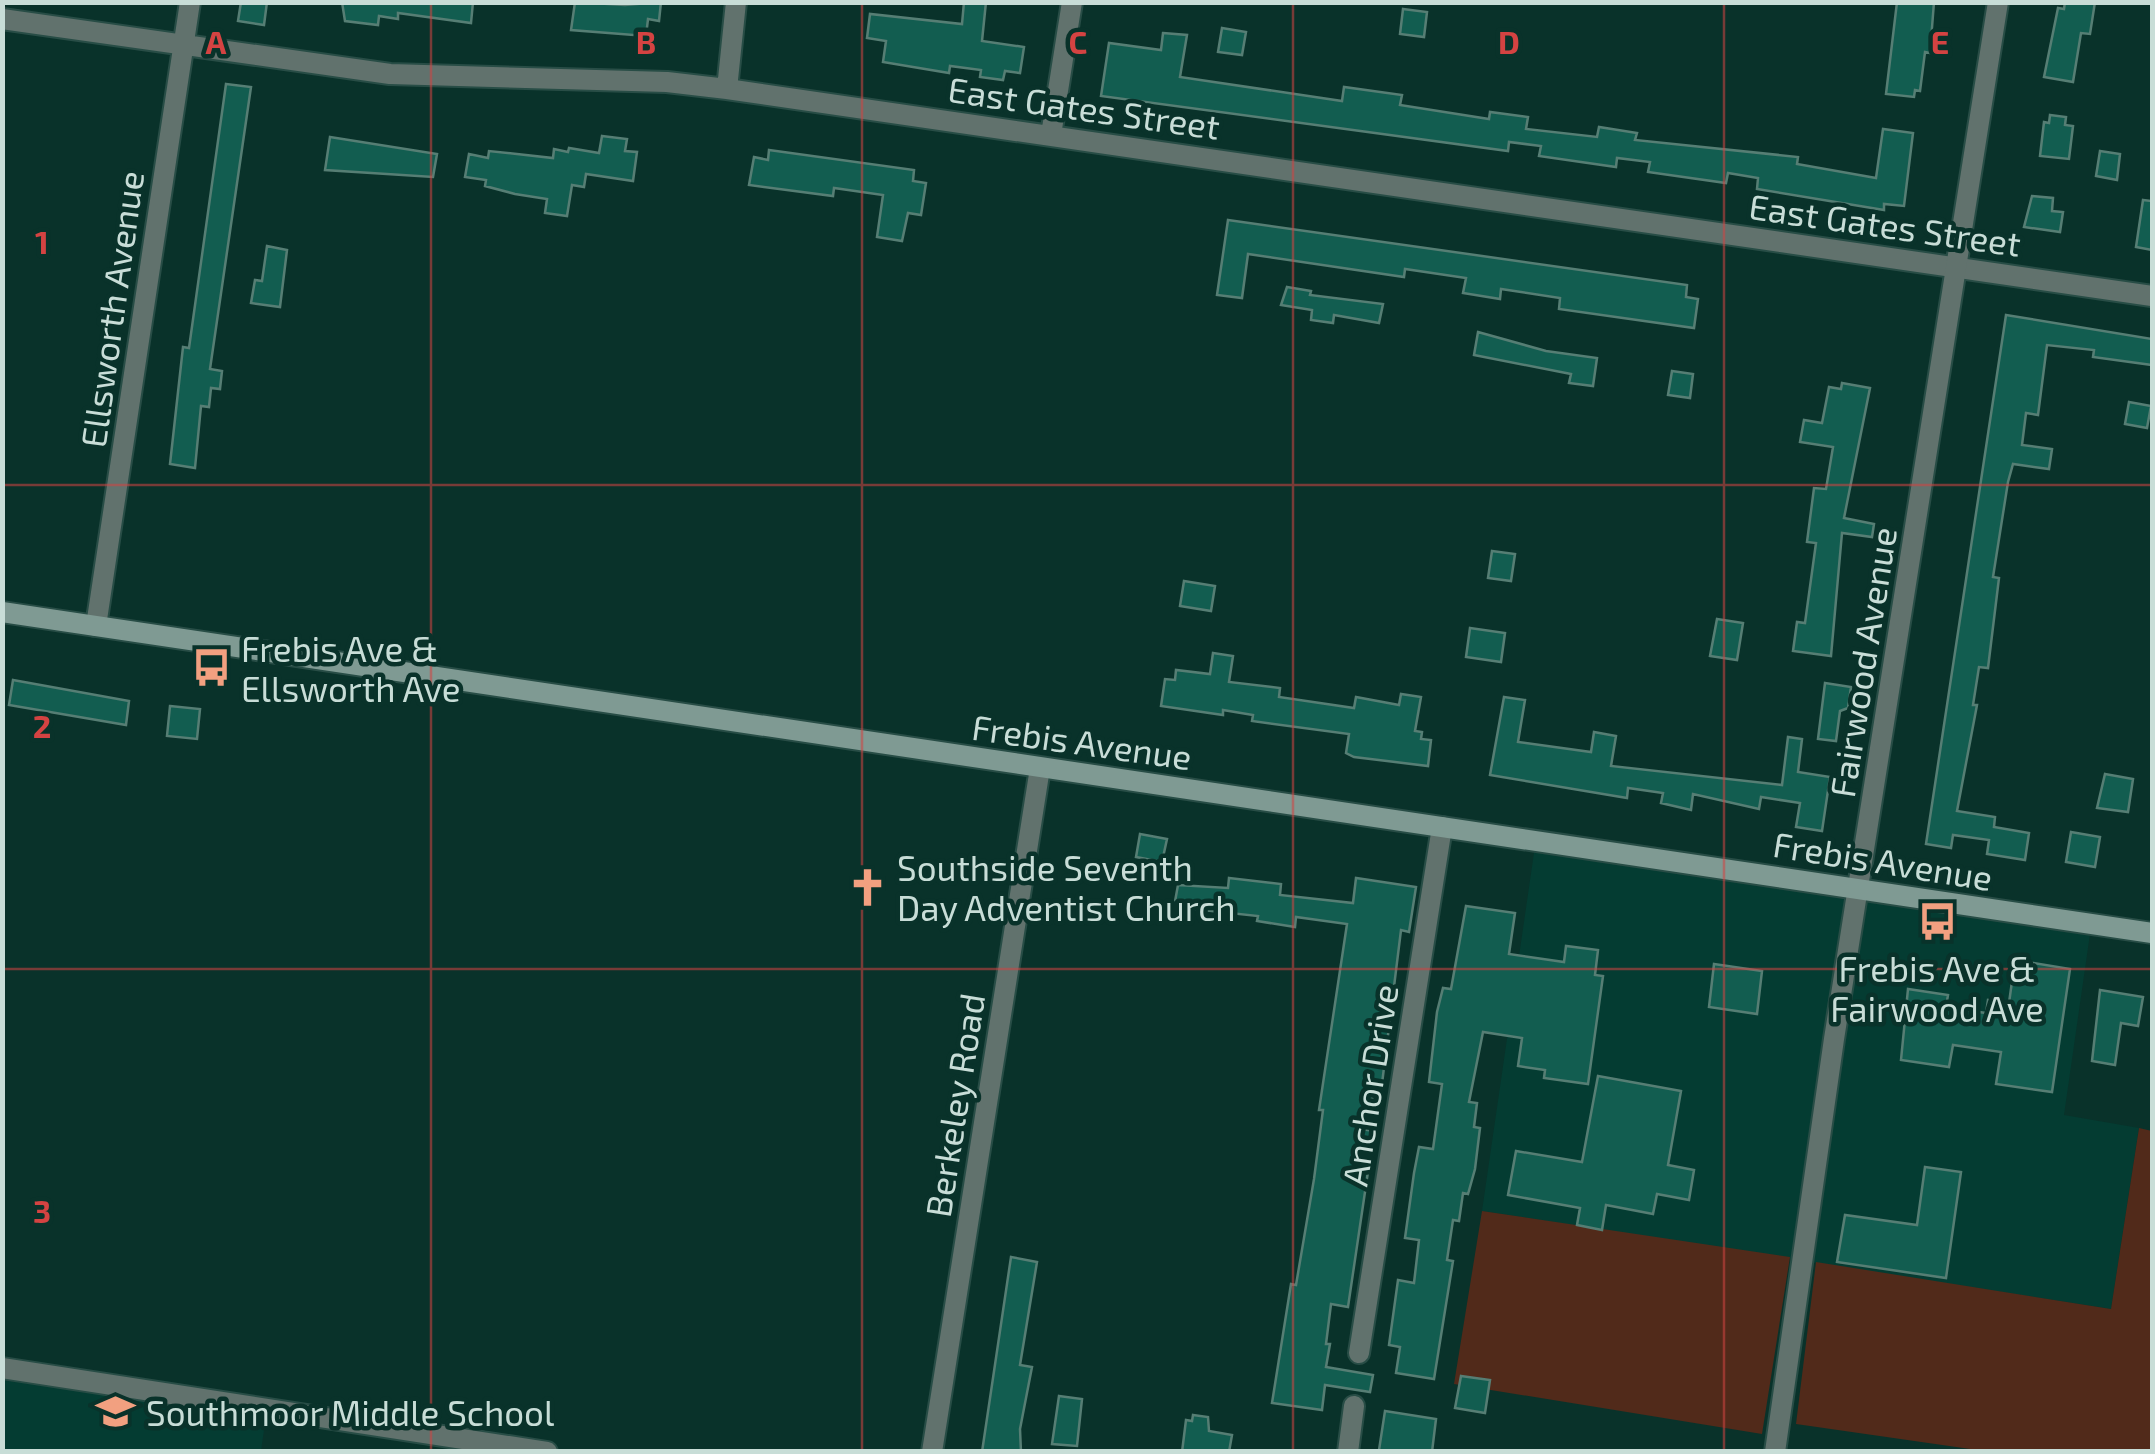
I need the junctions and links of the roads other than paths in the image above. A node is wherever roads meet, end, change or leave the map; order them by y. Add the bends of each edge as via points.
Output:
1 (190, 2) edge
2 (736, 2) edge
3 (1072, 2) edge
4 (1998, 2) edge
5 (2, 19) edge
6 (183, 47) junction
7 (728, 89) junction
8 (1051, 135) junction
9 (1958, 267) junction
10 (2152, 296) edge
11 (2, 612) edge
12 (96, 626) junction
13 (1040, 768) junction
14 (1442, 828) junction
15 (1857, 890) junction
16 (2152, 933) edge
17 (1358, 1352) dead end
18 (2, 1368) edge
19 (1354, 1406) dead end
20 (547, 1452) edge
21 (932, 1452) edge
22 (1348, 1452) edge
23 (1775, 1452) edge

1 - 6 street, Ellsworth Avenue
2 - 7 street
3 - 8 street
4 - 9 street, Fairwood Avenue
5 - 6 street, East Gates Street
6 - 7 street, East Gates Street via 464,80 651,81
6 - 12 street, Ellsworth Avenue
7 - 8 street, East Gates Street
8 - 9 street, East Gates Street
9 - 10 street, East Gates Street
9 - 15 street, Fairwood Avenue
11 - 12 main road, Frebis Avenue
12 - 13 main road, Frebis Avenue
13 - 14 main road, Frebis Avenue
13 - 21 street, Berkeley Road
14 - 15 main road, Frebis Avenue
14 - 17 street, Anchor Drive
15 - 16 main road, Frebis Avenue
15 - 23 street, Fairwood Avenue
18 - 20 street
19 - 22 street

